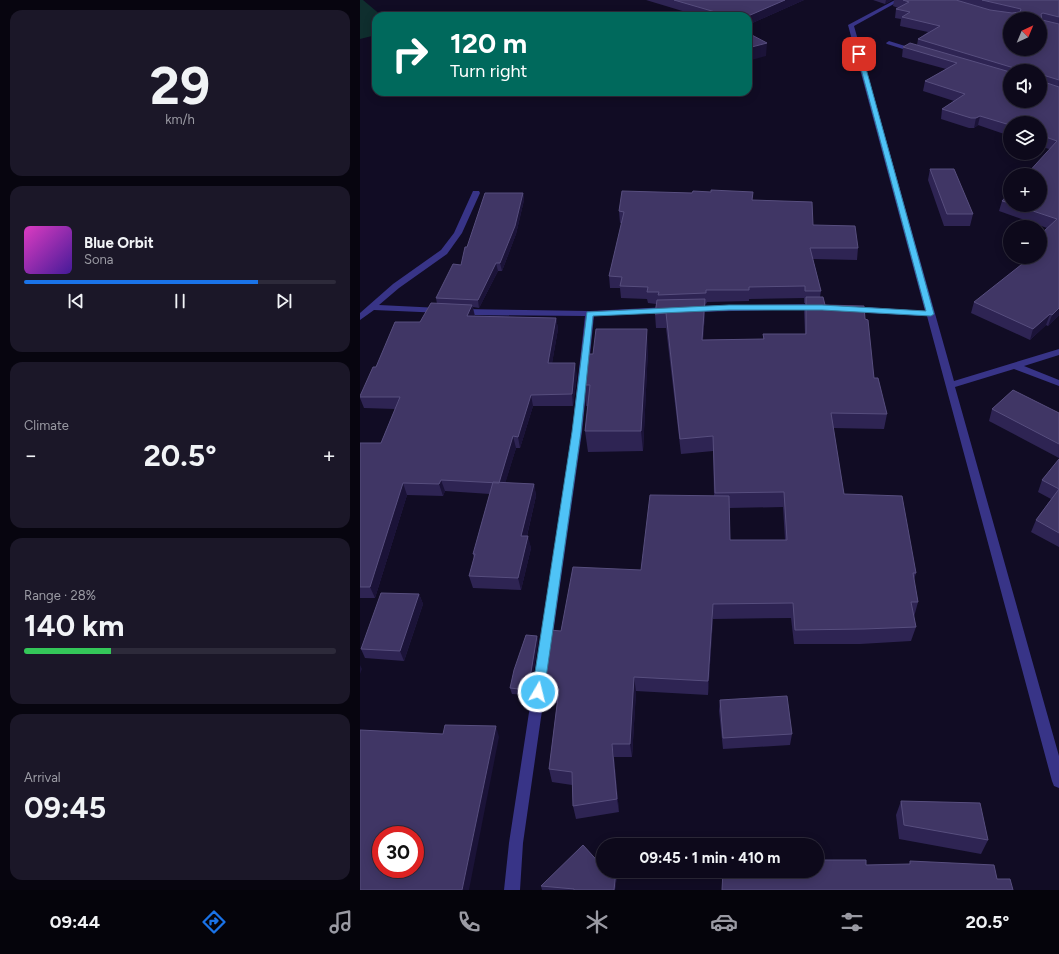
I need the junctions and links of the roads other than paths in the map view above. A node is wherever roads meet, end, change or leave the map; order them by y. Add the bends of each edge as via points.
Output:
1 (899, 0) edge
2 (889, 43) dead end
3 (925, 54) edge
4 (476, 193) dead end
5 (372, 307) junction
6 (822, 307) edge
7 (846, 309) edge
8 (590, 314) junction
9 (931, 314) junction
10 (360, 317) edge
11 (1059, 352) edge
12 (1014, 365) junction
13 (1059, 384) edge
14 (950, 385) junction
15 (1059, 781) edge
16 (512, 890) edge

1 - 9 street via 851,25
2 - 3 street
4 - 5 street via 458,234 444,252 396,286
5 - 8 street
5 - 10 street
6 - 8 street
7 - 9 street
8 - 16 street via 576,432 516,843
9 - 14 street
11 - 12 street
12 - 13 street
12 - 14 street
14 - 15 street

